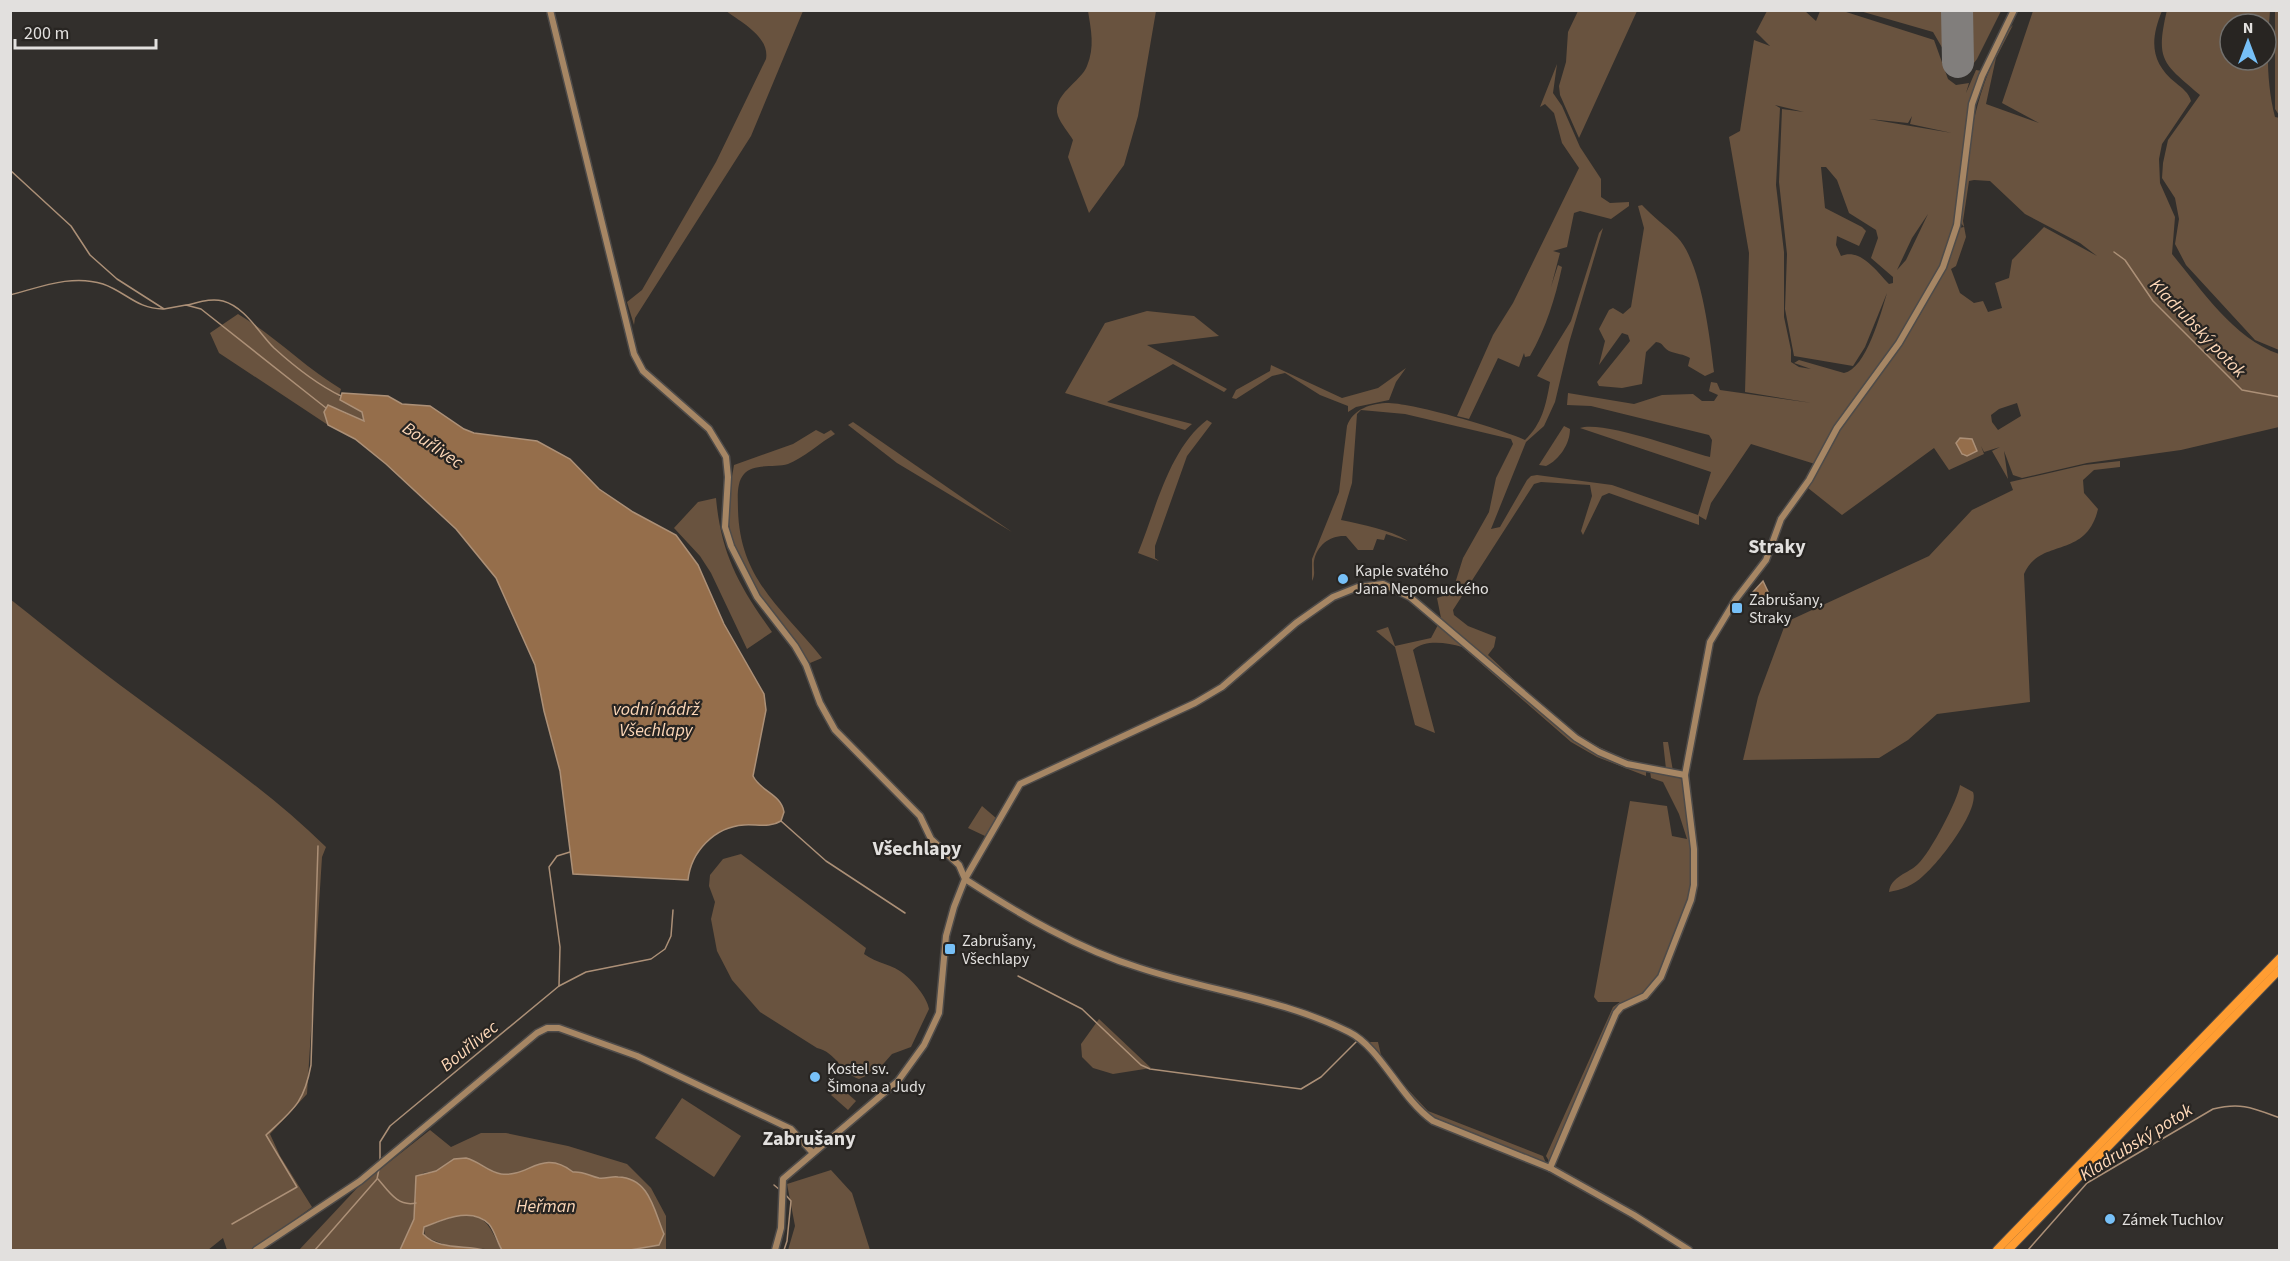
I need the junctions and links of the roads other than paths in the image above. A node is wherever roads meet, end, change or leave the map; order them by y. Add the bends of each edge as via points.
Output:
1 (550, 10) edge
2 (2014, 10) edge
3 (1685, 775) junction
4 (965, 879) junction
5 (2280, 958) edge
6 (2280, 969) edge
7 (812, 1152) junction
8 (1550, 1168) junction
9 (256, 1251) edge
10 (775, 1251) edge
11 (1689, 1251) edge
12 (1997, 1251) edge
13 (2008, 1251) edge

1 - 4 street via 634,354 643,371 709,429 726,457 725,527 731,546 757,597 806,665 835,730 920,816 931,839 959,865
2 - 3 street via 1972,104 1958,225 1943,267 1899,342 1837,428 1809,480 1781,519 1766,560 1716,629 1710,642
3 - 4 street via 1627,764 1576,738 1410,597 1374,583 1341,593 1317,608 1222,687 1195,703 1020,784
3 - 8 street via 1694,849 1691,900 1661,977 1645,996 1621,1007 1616,1014
4 - 7 street via 947,927 941,1001 934,1027 898,1081
4 - 8 street via 1052,931 1139,968 1281,1006 1350,1033 1371,1051 1416,1109 1433,1121
5 - 12 highway
6 - 13 highway
7 - 9 street via 791,1129 637,1056 569,1030 548,1028 537,1033 374,1169
7 - 10 street via 783,1179 781,1228
8 - 11 street

